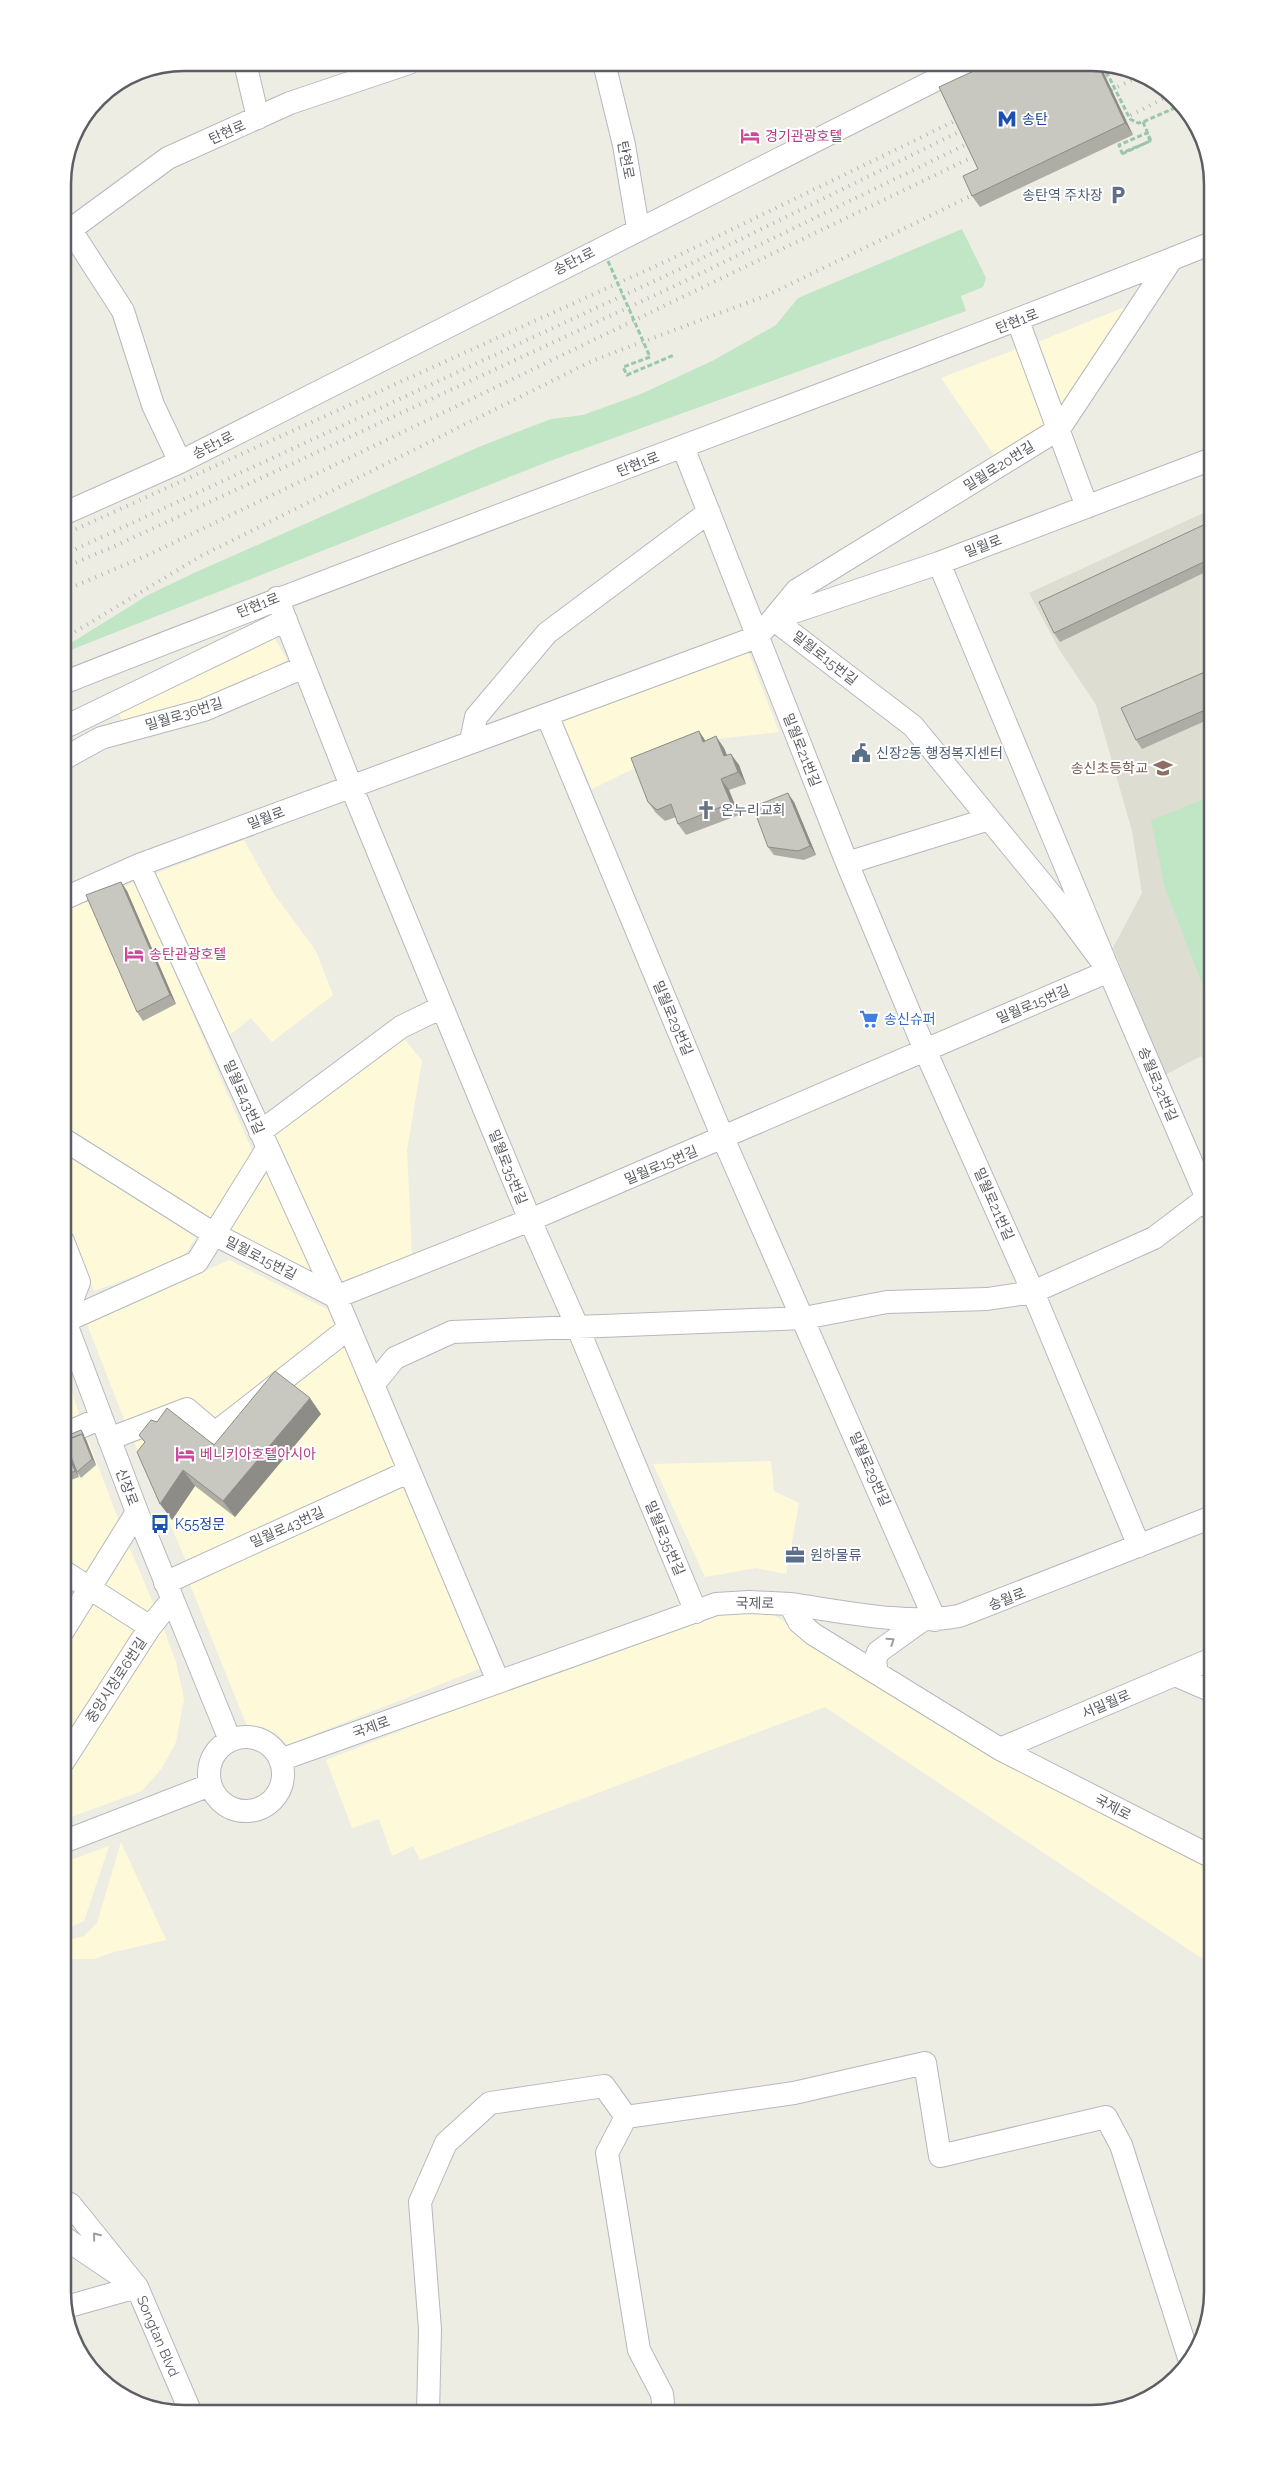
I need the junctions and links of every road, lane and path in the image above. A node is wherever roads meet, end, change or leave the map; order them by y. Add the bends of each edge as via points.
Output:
1 (247, 71) edge
2 (384, 71) edge
3 (606, 71) edge
4 (935, 71) edge
5 (1108, 73) edge
6 (1174, 108) edge
7 (258, 118) junction
8 (1143, 122) junction
9 (1122, 154) dead end
10 (71, 226) edge
11 (638, 228) junction
12 (71, 238) edge
13 (1204, 246) edge
14 (1171, 260) junction
15 (608, 261) dead end
16 (1018, 321) junction
17 (674, 356) dead end
18 (1059, 430) junction
19 (683, 447) junction
20 (180, 462) junction
21 (1204, 462) edge
22 (1087, 507) junction
23 (71, 510) edge
24 (709, 512) junction
25 (939, 563) junction
26 (277, 598) junction
27 (773, 619) junction
28 (286, 620) junction
29 (757, 637) junction
30 (304, 667) junction
31 (71, 680) edge
32 (547, 715) junction
33 (71, 724) edge
34 (471, 741) junction
35 (71, 755) edge
36 (351, 786) junction
37 (989, 819) junction
38 (847, 863) junction
39 (139, 866) junction
40 (71, 896) edge
41 (1109, 971) junction
42 (442, 1007) junction
43 (925, 1050) junction
44 (723, 1138) junction
45 (264, 1141) junction
46 (71, 1144) edge
47 (1204, 1181) edge
48 (1204, 1194) edge
49 (530, 1220) junction
50 (214, 1234) junction
51 (71, 1262) edge
52 (1033, 1292) junction
53 (336, 1297) junction
54 (71, 1301) edge
55 (71, 1317) edge
56 (804, 1318) junction
57 (577, 1326) junction
58 (348, 1328) junction
59 (71, 1341) edge
60 (373, 1385) junction
61 (101, 1418) junction
62 (71, 1431) edge
63 (109, 1439) junction
64 (408, 1472) junction
65 (137, 1512) junction
66 (1204, 1520) edge
67 (1139, 1546) junction
68 (71, 1576) edge
69 (89, 1587) junction
70 (168, 1592) junction
71 (790, 1604) junction
72 (696, 1612) junction
73 (71, 1617) edge
74 (930, 1619) junction
75 (150, 1627) junction
76 (1204, 1662) edge
77 (876, 1673) junction
78 (1174, 1675) junction
79 (498, 1681) junction
80 (1204, 1688) edge
81 (230, 1740) junction
82 (71, 1748) edge
83 (1000, 1749) junction
84 (280, 1760) junction
85 (210, 1785) junction
86 (71, 1839) edge
87 (1204, 1853) edge
88 (626, 2117) junction
89 (71, 2205) edge
90 (71, 2243) edge
91 (137, 2287) junction
92 (72, 2305) edge
93 (1187, 2351) edge
94 (188, 2405) edge
95 (428, 2405) edge
96 (663, 2405) edge

1 - 7 street
2 - 7 street, 탄현로 via 290,103
3 - 11 street, 탄현로 via 624,145
4 - 11 street, 송탄1로
5 - 8 path, bridge via 1130,119 1138,124
6 - 8 path, bridge
7 - 10 street, 탄현로 via 168,158
8 - 9 path, bridge via 1151,141 1148,142 1140,145 1122,153 1118,145 1147,133 1150,142
11 - 20 street, 송탄1로
12 - 20 street, 송탄1로 via 123,311 153,406
13 - 14 street, 탄현1로
14 - 16 street, 탄현1로
14 - 18 street, 밀월로20번길
15 - 17 path, bridge via 650,356 623,367 627,375
16 - 18 street
16 - 19 street, 탄현1로
18 - 22 street
18 - 27 street, 밀월로20번길 via 797,590
19 - 24 street
19 - 26 street, 탄현1로
20 - 23 street, 송탄1로
21 - 22 street, 밀월로
22 - 25 street, 밀월로
24 - 29 street
24 - 34 street via 547,633 476,717
25 - 27 street, 밀월로
25 - 41 street
26 - 28 street
26 - 31 street, 탄현1로
27 - 29 street, 밀월로
27 - 37 street, 밀월로15번길 via 913,726
28 - 30 street
28 - 33 street
29 - 32 street, 밀월로
29 - 38 street, 밀월로21번길
30 - 35 street, 밀월로36번길 via 204,710 102,738
30 - 36 street
32 - 34 street, 밀월로
32 - 44 street, 밀월로29번길
34 - 36 street, 밀월로
36 - 39 street, 밀월로
36 - 42 street, 밀월로35번길
37 - 38 street
37 - 41 street, 밀월로15번길
38 - 43 street, 밀월로21번길
39 - 40 street, 밀월로
39 - 45 street, 밀월로43번길
41 - 43 street, 밀월로15번길
41 - 47 street, 송월로32번길
42 - 45 street via 401,1027
42 - 49 street, 밀월로35번길
43 - 44 street, 밀월로15번길
43 - 52 street, 밀월로21번길
44 - 49 street, 밀월로15번길
44 - 56 street, 밀월로29번길
45 - 50 street
45 - 53 street, 밀월로43번길
46 - 50 street, 밀월로15번길
48 - 52 street, 송월로32번길 via 1154,1238
49 - 53 street, 밀월로15번길
49 - 57 street, 밀월로35번길
50 - 53 street, 밀월로15번길
50 - 55 street, 밀월로15번길 via 197,1262
51 - 54 street via 79,1282
52 - 56 street via 987,1299 887,1302
52 - 67 street, 밀월로21번길
53 - 58 street, 밀월로43번길
56 - 57 street
56 - 74 street, 밀월로29번길
57 - 60 street via 452,1332 395,1358
57 - 72 street, 밀월로35번길
58 - 60 street, 밀월로43번길
58 - 63 street via 215,1433 187,1409
59 - 61 street, 신장로
60 - 64 street, 밀월로43번길
61 - 62 street
61 - 63 street, 신장로
63 - 65 street, 신장로
64 - 70 street, 밀월로43번길
64 - 79 street, 밀월로43번길
65 - 69 street
65 - 70 street, 신장로
66 - 67 street, 송월로
67 - 74 street, 송월로 via 974,1612
68 - 69 street
69 - 73 street
69 - 75 street
70 - 75 street, 중앙시장로6번길
70 - 81 street, 신장로
71 - 72 street, 국제로 via 731,1602
71 - 74 street, 송월로 via 867,1615
71 - 77 street, 국제로 via 806,1630
72 - 79 street, 국제로
77 -> 74 street via 878,1652
75 - 82 street, 중앙시장로6번길
76 - 78 street, 서밀월로
77 - 83 street, 국제로
78 - 80 street
78 - 83 street, 서밀월로
79 - 84 street, 국제로
81 - 84 street via 239,1737 259,1739 275,1751
81 - 85 street via 214,1754 208,1774
83 - 87 street, 국제로
84 - 85 street via 283,1769 280,1789 258,1809 230,1807 214,1794
85 - 86 street
88 - 93 street via 794,2093 925,2063 940,2156 1106,2117 1121,2145
88 - 95 street via 604,2086 550,2092 490,2103 446,2143 420,2202 430,2329
88 - 96 street via 607,2153 638,2350 662,2394
91 -> 89 street, Songtan Blvd
90 - 91 street
91 - 92 street
91 - 94 street, Songtan Blvd

